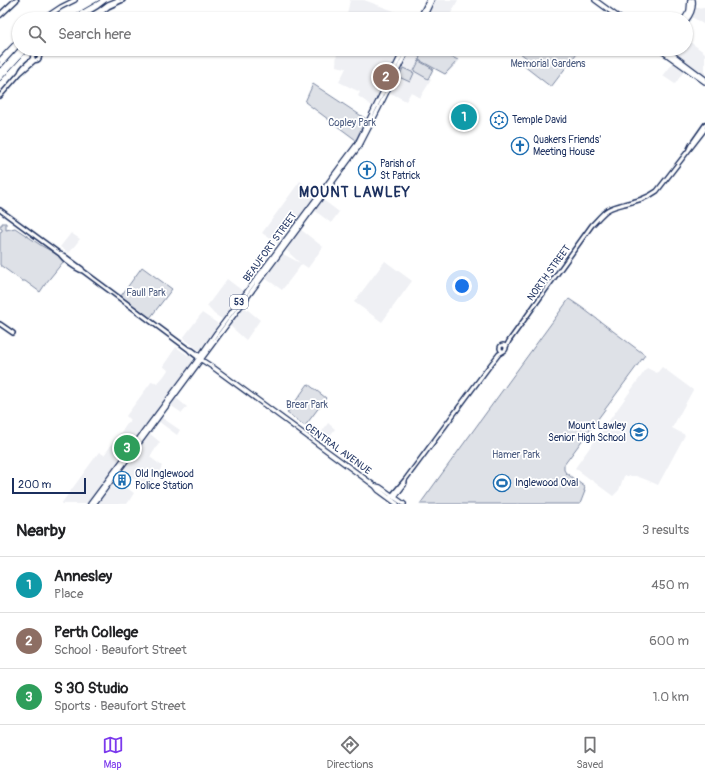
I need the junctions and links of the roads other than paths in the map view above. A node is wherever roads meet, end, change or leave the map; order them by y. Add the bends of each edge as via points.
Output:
1 (16, 0) edge
2 (75, 0) edge
3 (118, 0) edge
4 (123, 0) edge
5 (429, 0) edge
6 (432, 0) edge
7 (595, 0) edge
8 (690, 0) edge
9 (693, 0) edge
10 (66, 5) junction
11 (54, 12) edge
12 (56, 12) edge
13 (97, 12) edge
14 (102, 12) edge
15 (423, 12) edge
16 (426, 12) edge
17 (611, 12) edge
18 (689, 12) edge
19 (692, 12) edge
20 (0, 15) edge
21 (12, 47) edge
22 (12, 52) edge
23 (33, 56) edge
24 (401, 56) edge
25 (405, 56) edge
26 (671, 56) edge
27 (672, 56) edge
28 (0, 60) edge
29 (0, 65) edge
30 (705, 79) edge
31 (705, 82) edge
32 (0, 96) edge
33 (705, 125) edge
34 (705, 129) edge
35 (688, 150) junction
36 (0, 210) edge
37 (0, 324) edge
38 (13, 333) dead end
39 (200, 358) junction
40 (392, 498) junction
41 (90, 504) edge
42 (94, 504) edge
43 (397, 504) edge
44 (404, 504) edge

1 - 20 highway
2 - 10 main road
3 - 13 main road
4 - 14 main road via 108,6
5 - 15 main road
6 - 16 main road
7 - 17 main road
8 - 18 main road
9 - 19 main road
10 - 11 main road
10 - 12 main road
21 - 28 main road
22 - 29 main road
23 - 32 main road
24 - 39 main road, BEAUFORT STREET / 53 via 357,144
25 - 39 main road, BEAUFORT STREET / 53 via 360,145
26 - 31 main road
27 - 30 main road
33 - 35 main road
34 - 35 main road
35 - 40 main road, NORTH STREET via 657,191 641,200 607,210 592,225 505,346 506,349 502,350
36 - 39 main road, CENTRAL AVENUE via 82,268
37 - 38 main road
39 - 40 main road, CENTRAL AVENUE via 209,362
39 - 41 main road, BEAUFORT STREET / 53
39 - 42 main road, BEAUFORT STREET / 53
40 - 43 main road, CENTRAL AVENUE
40 - 44 main road, CENTRAL AVENUE

